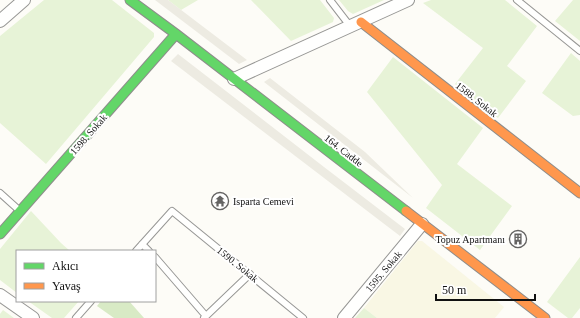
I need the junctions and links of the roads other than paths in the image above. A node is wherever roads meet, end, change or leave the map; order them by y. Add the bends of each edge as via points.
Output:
1 (24, 0) edge
2 (130, 0) edge
3 (330, 0) edge
4 (408, 0) edge
5 (517, 0) edge
6 (0, 21) edge
7 (355, 24) junction
8 (176, 34) junction
9 (580, 51) edge
10 (234, 79) junction
11 (0, 193) edge
12 (580, 193) edge
13 (20, 211) junction
14 (422, 224) junction
15 (0, 234) edge
16 (142, 244) junction
17 (137, 250) edge
18 (148, 250) edge
19 (156, 258) edge
20 (250, 274) junction
21 (0, 294) edge
22 (90, 302) edge
23 (205, 317) edge
24 (33, 318) edge
25 (76, 318) edge
26 (303, 318) edge
27 (344, 318) edge
28 (545, 318) edge

1 - 6 street
2 - 8 street, 164. Cadde
3 - 7 lane, 1588. Sokak
4 - 7 street
5 - 9 lane
7 - 10 street
7 - 12 street, 1588. Sokak via 455,96
8 - 10 street, 164. Cadde
8 - 13 street, 1598. Sokak
10 - 14 street, 164. Cadde
11 - 13 lane
13 - 15 street, 1598. Sokak
14 - 27 street, 1595. Sokak
14 - 28 street, 164. Cadde
16 - 17 lane
16 - 18 lane
16 - 20 lane, 1590. Sokak via 172,211
19 - 23 lane
20 - 23 lane
20 - 26 lane, 1590. Sokak
21 - 24 street
22 - 25 lane

